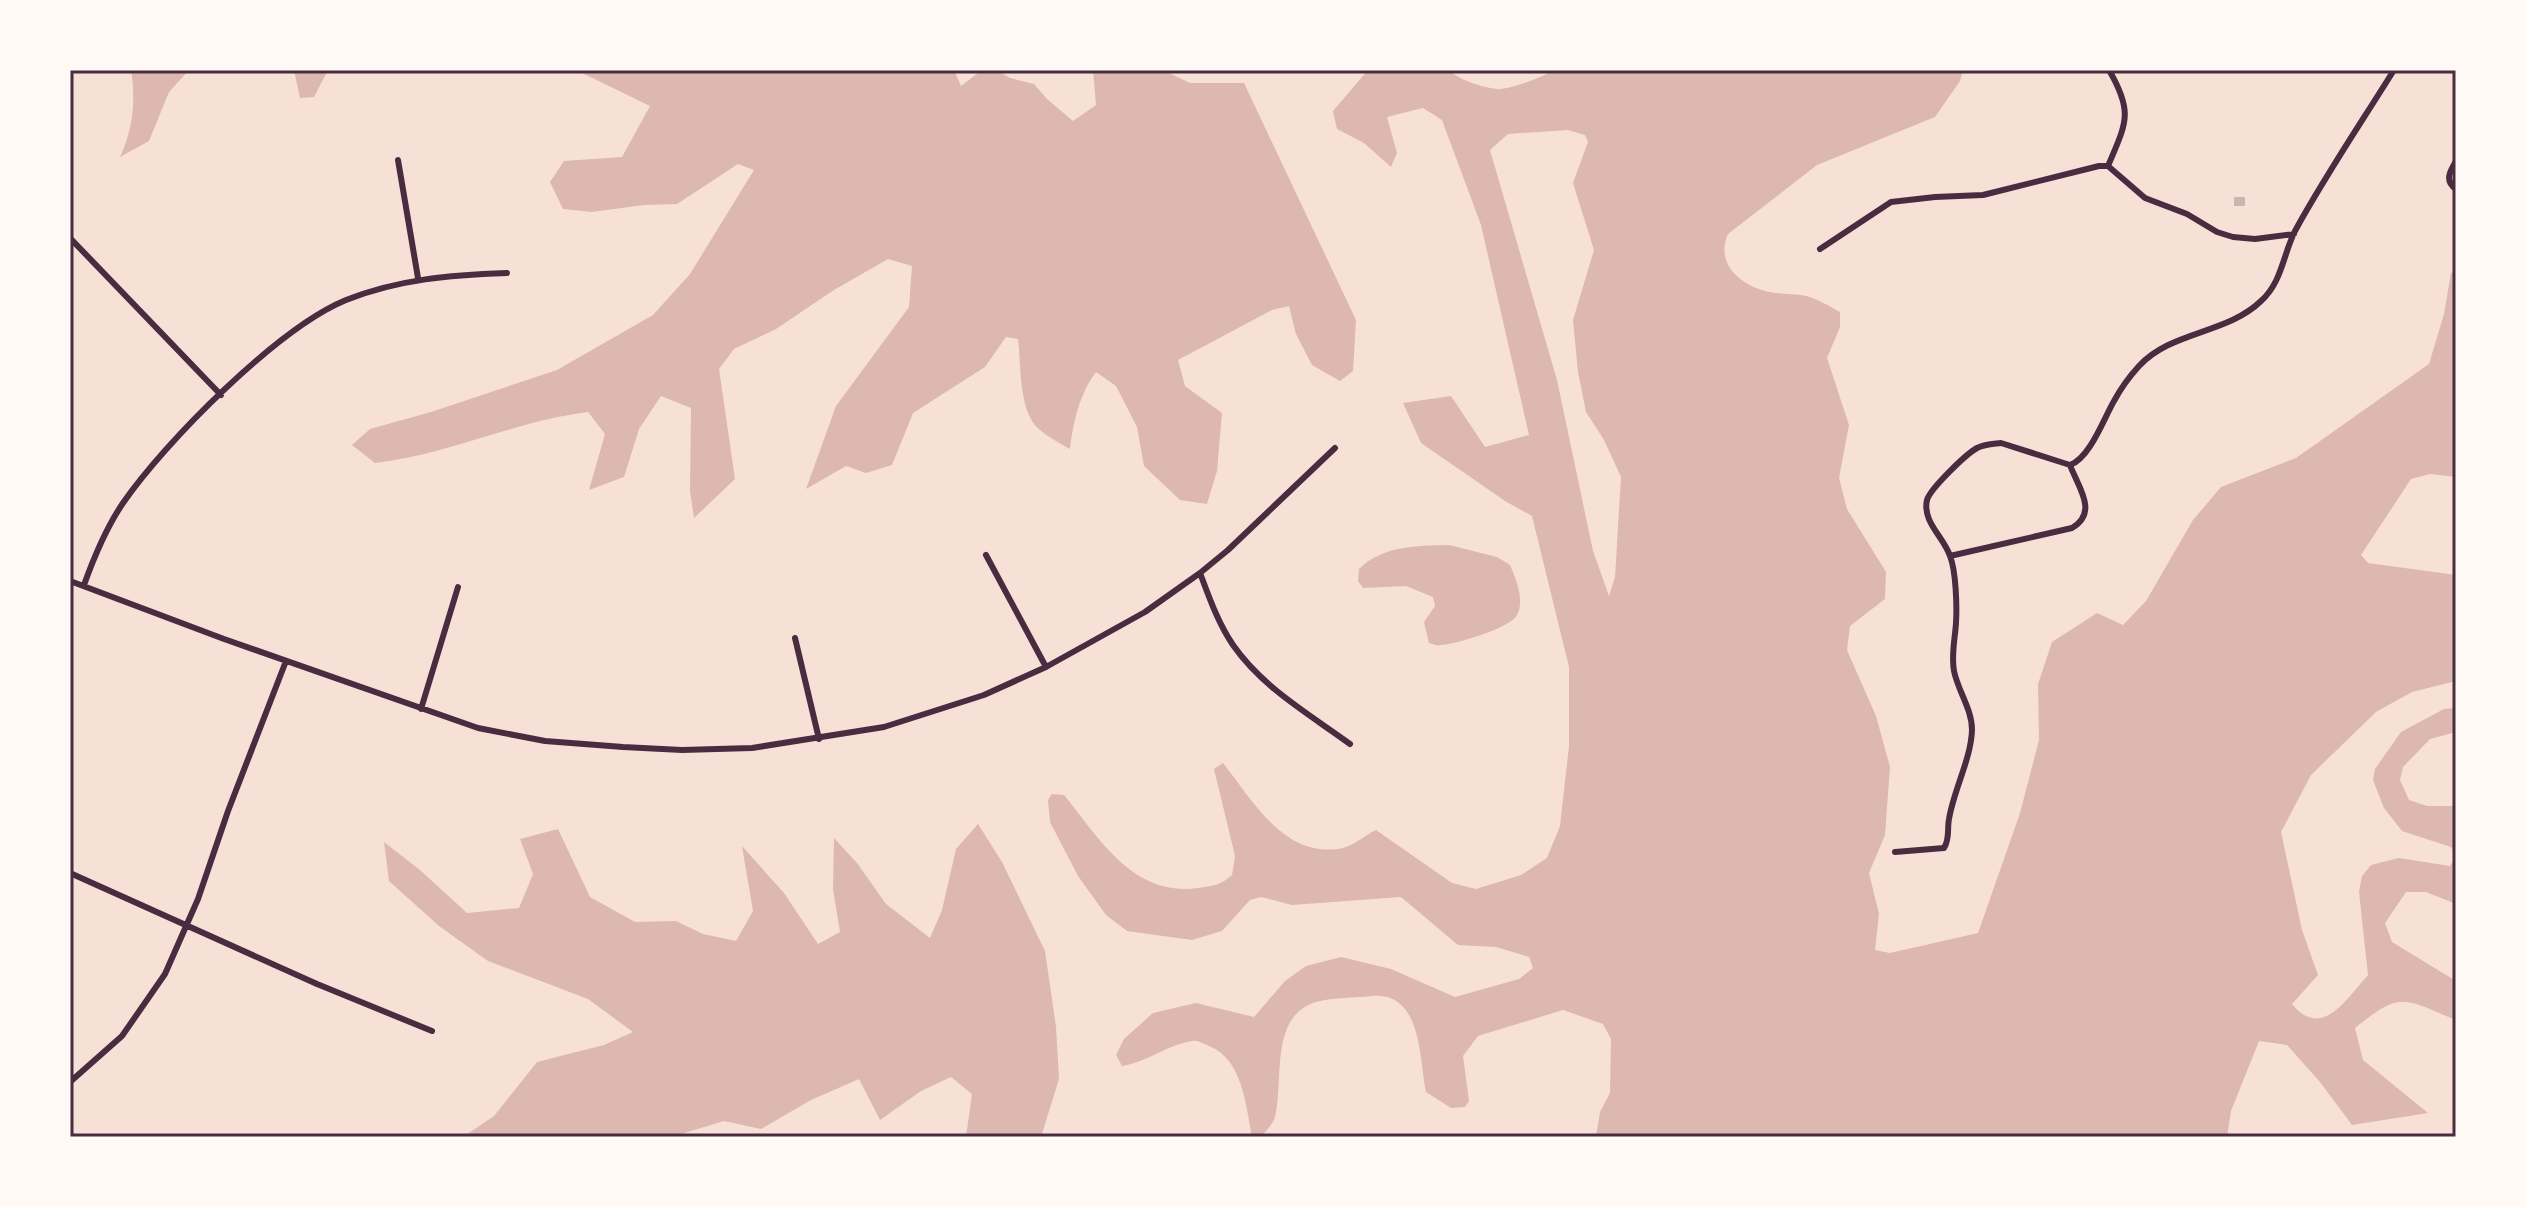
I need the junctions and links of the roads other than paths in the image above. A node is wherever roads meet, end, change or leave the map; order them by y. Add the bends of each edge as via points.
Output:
1 (2109, 70) edge
2 (2394, 70) edge
3 (398, 160) dead end
4 (2456, 161) edge
5 (2108, 166) junction
6 (2456, 189) edge
7 (2294, 234) junction
8 (70, 238) edge
9 (1820, 249) dead end
10 (507, 273) dead end
11 (418, 278) junction
12 (221, 395) junction
13 (1335, 448) dead end
14 (2070, 465) junction
15 (986, 555) dead end
16 (1950, 556) junction
17 (1200, 573) junction
18 (70, 581) edge
19 (84, 585) junction
20 (458, 587) dead end
21 (795, 638) dead end
22 (286, 661) junction
23 (1046, 667) junction
24 (421, 709) junction
25 (819, 739) junction
26 (1350, 744) dead end
27 (1895, 852) dead end
28 (70, 873) edge
29 (187, 926) junction
30 (432, 1031) dead end
31 (70, 1082) edge

1 - 5 street via 2122,93 2126,119
2 - 7 street
3 - 11 street
4 - 6 street via 2449,181
5 - 7 street via 2145,198 2217,232 2255,239
5 - 9 street via 1983,195 1891,202
7 - 14 street via 2281,273 2264,298 2235,319 2145,360 2121,389 2079,461
8 - 12 street
10 - 11 street
11 - 12 street via 319,314
12 - 19 street via 167,447 122,504
13 - 17 street
14 - 16 street via 2086,506 2080,523
14 - 16 street via 2001,443 1971,452 1927,501 1931,522
15 - 23 street
16 - 27 street via 1954,671 1969,713 1971,742 1944,848
17 - 23 street via 1145,612
17 - 26 street via 1226,632 1248,664 1267,684
18 - 19 street
19 - 22 street
20 - 24 street
21 - 25 street
22 - 24 street
22 - 29 street
23 - 25 street via 930,714
24 - 25 street via 515,737 623,747 752,748
28 - 29 street
29 - 30 street
29 - 31 street via 165,974 122,1036

